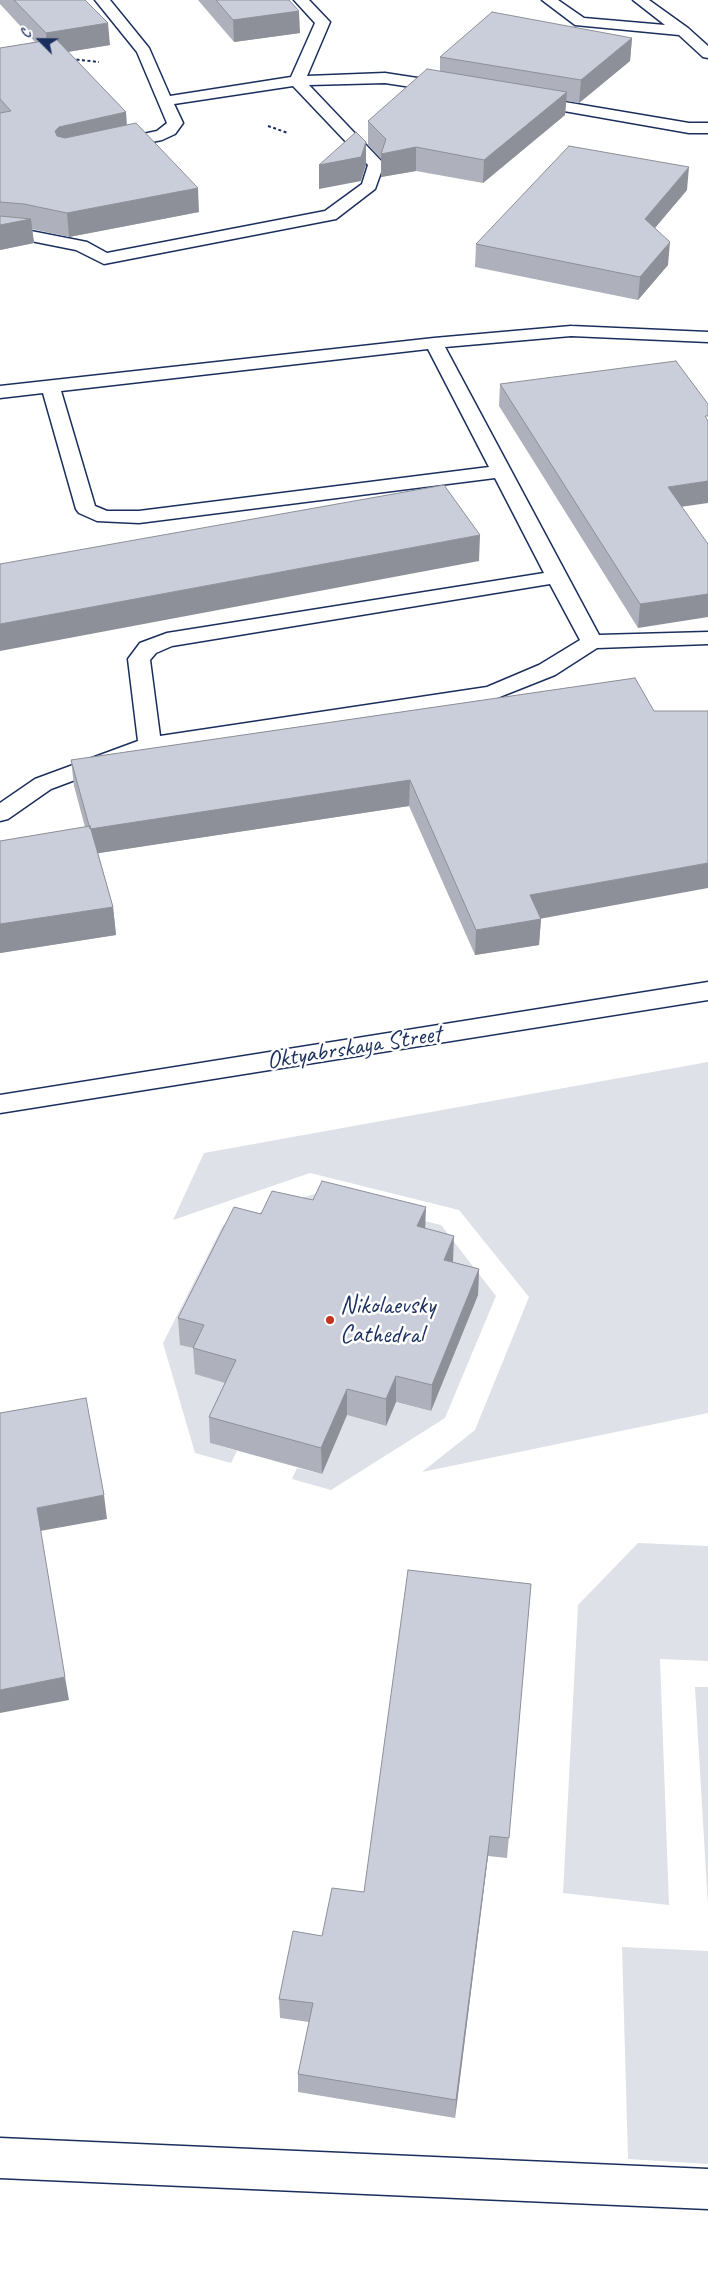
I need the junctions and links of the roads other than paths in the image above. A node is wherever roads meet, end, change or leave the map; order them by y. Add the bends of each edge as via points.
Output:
1 (102, 0) edge
2 (301, 0) edge
3 (549, 0) edge
4 (640, 0) edge
5 (683, 31) junction
6 (708, 54) edge
7 (297, 80) junction
8 (464, 91) edge
9 (513, 99) edge
10 (165, 101) junction
11 (708, 128) edge
12 (96, 149) edge
13 (0, 233) edge
14 (708, 337) edge
15 (434, 343) junction
16 (50, 386) junction
17 (0, 392) edge
18 (501, 471) junction
19 (557, 578) junction
20 (708, 638) edge
21 (592, 642) junction
22 (150, 744) junction
23 (0, 814) edge
24 (708, 991) edge
25 (0, 1104) edge
26 (0, 2158) edge
27 (708, 2189) edge

1 - 10 street via 144,51
2 - 7 street via 323,22
3 - 5 street via 580,22
4 - 5 street
5 - 6 street
7 - 8 street via 385,78
7 - 10 street
7 - 13 street via 376,164 368,186 330,215 104,259 81,246
9 - 11 street via 689,128
10 - 12 street via 175,123 169,131
14 - 15 street via 572,331
15 - 16 street
15 - 18 street
16 - 17 street
16 - 18 street via 86,509 104,517 139,517
18 - 19 street
19 - 21 street
19 - 22 street via 167,640 148,648 139,659
20 - 21 street
21 - 22 street via 547,670 492,693
22 - 23 street via 43,784
24 - 25 street, Oktyabrskaya Street
26 - 27 street

